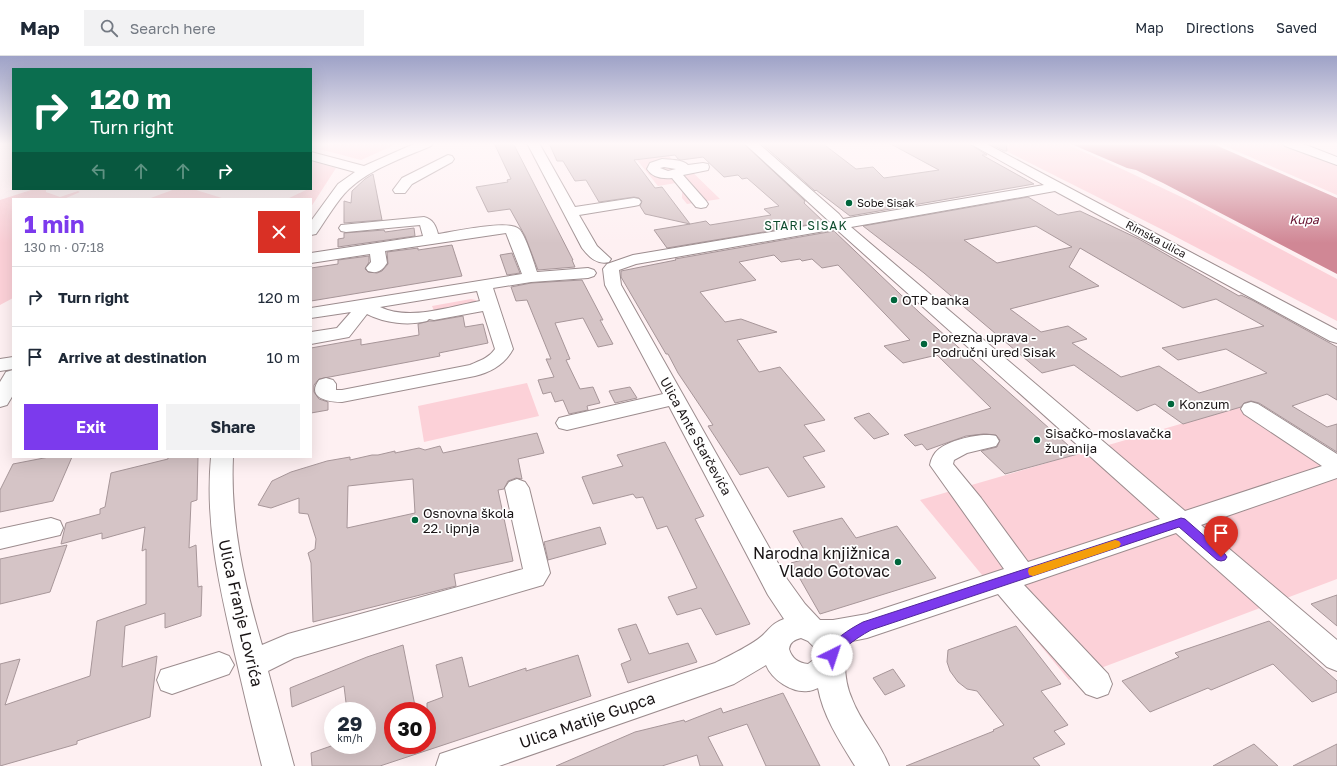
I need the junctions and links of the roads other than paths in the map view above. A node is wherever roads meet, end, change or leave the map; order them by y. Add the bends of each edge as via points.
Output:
1 (359, 176) edge
2 (417, 176) edge
3 (551, 176) edge
4 (682, 176) edge
5 (788, 176) edge
6 (1038, 176) edge
7 (1058, 187) junction
8 (634, 202) dead end
9 (701, 204) dead end
10 (570, 212) junction
11 (411, 221) junction
12 (840, 224) junction
13 (346, 228) dead end
14 (312, 230) edge
15 (431, 240) junction
16 (377, 248) junction
17 (312, 258) edge
18 (588, 264) junction
19 (374, 268) dead end
20 (609, 268) junction
21 (531, 277) junction
22 (484, 284) junction
23 (364, 304) junction
24 (490, 304) junction
25 (312, 313) edge
26 (1337, 337) edge
27 (312, 338) edge
28 (12, 363) edge
29 (0, 365) edge
30 (12, 378) edge
31 (326, 384) dead end
32 (675, 398) junction
33 (0, 400) edge
34 (1251, 409) dead end
35 (568, 423) dead end
36 (988, 441) dead end
37 (222, 458) edge
38 (1337, 465) edge
39 (1337, 470) edge
40 (517, 488) dead end
41 (1181, 522) junction
42 (51, 528) dead end
43 (0, 539) edge
44 (1014, 578) junction
45 (776, 588) junction
46 (776, 639) junction
47 (823, 645) junction
48 (1337, 658) edge
49 (252, 664) junction
50 (219, 665) dead end
51 (722, 674) junction
52 (795, 675) junction
53 (172, 680) dead end
54 (1097, 684) dead end
55 (838, 707) junction
56 (278, 766) edge
57 (452, 766) edge
58 (873, 766) edge

1 - 14 street via 343,187
2 - 11 street via 407,181 403,197
3 - 10 street
4 - 9 street
5 - 12 street
6 - 7 street, Rimska ulica
7 - 12 street
7 - 26 street, Rimska ulica
8 - 10 street
10 - 18 street
11 - 13 street
11 - 15 street via 427,223
12 - 20 street via 633,260
12 - 41 street
15 - 16 street
15 - 21 street via 509,229 514,232
16 - 17 street
16 - 19 street via 379,263
18 - 20 street via 594,259
18 - 20 street via 603,278
18 - 21 street
20 - 32 street, Ulica Ante Starčevića
21 - 22 street
22 - 23 street
22 - 24 street
23 - 24 street via 373,311 406,319
23 - 25 street
23 - 27 street via 352,324 343,332
24 - 31 street via 504,349 486,365 474,370 342,396 328,395
28 - 29 street
30 - 33 street
32 - 35 street
32 - 45 street, Ulica Ante Starčevića via 763,558
34 - 38 street
36 - 44 street via 946,453 941,465 972,504
37 - 49 street, Ulica Franje Lovrića via 221,506 226,555
39 - 41 street
40 - 49 street via 537,573 534,577 288,647
41 - 44 street
41 - 48 street
42 - 43 street
44 - 47 street via 867,626 851,634 839,645
44 - 54 street via 1030,612
45 - 46 street, Ulica Ante Starčevića via 780,617
45 - 47 street, Ulica Ante Starčevića
46 - 47 street via 784,630 801,626
46 - 51 street, Ulica Matije Gupca via 754,658
46 - 52 street via 774,651 777,660 782,667
47 - 52 street via 825,670 809,677
47 - 55 street
49 - 56 street, Ulica Franje Lovrića
50 - 53 street
51 - 52 street, Ulica Matije Gupca via 770,669
51 - 57 street, Ulica Matije Gupca
52 - 55 street via 821,690
55 - 58 street

